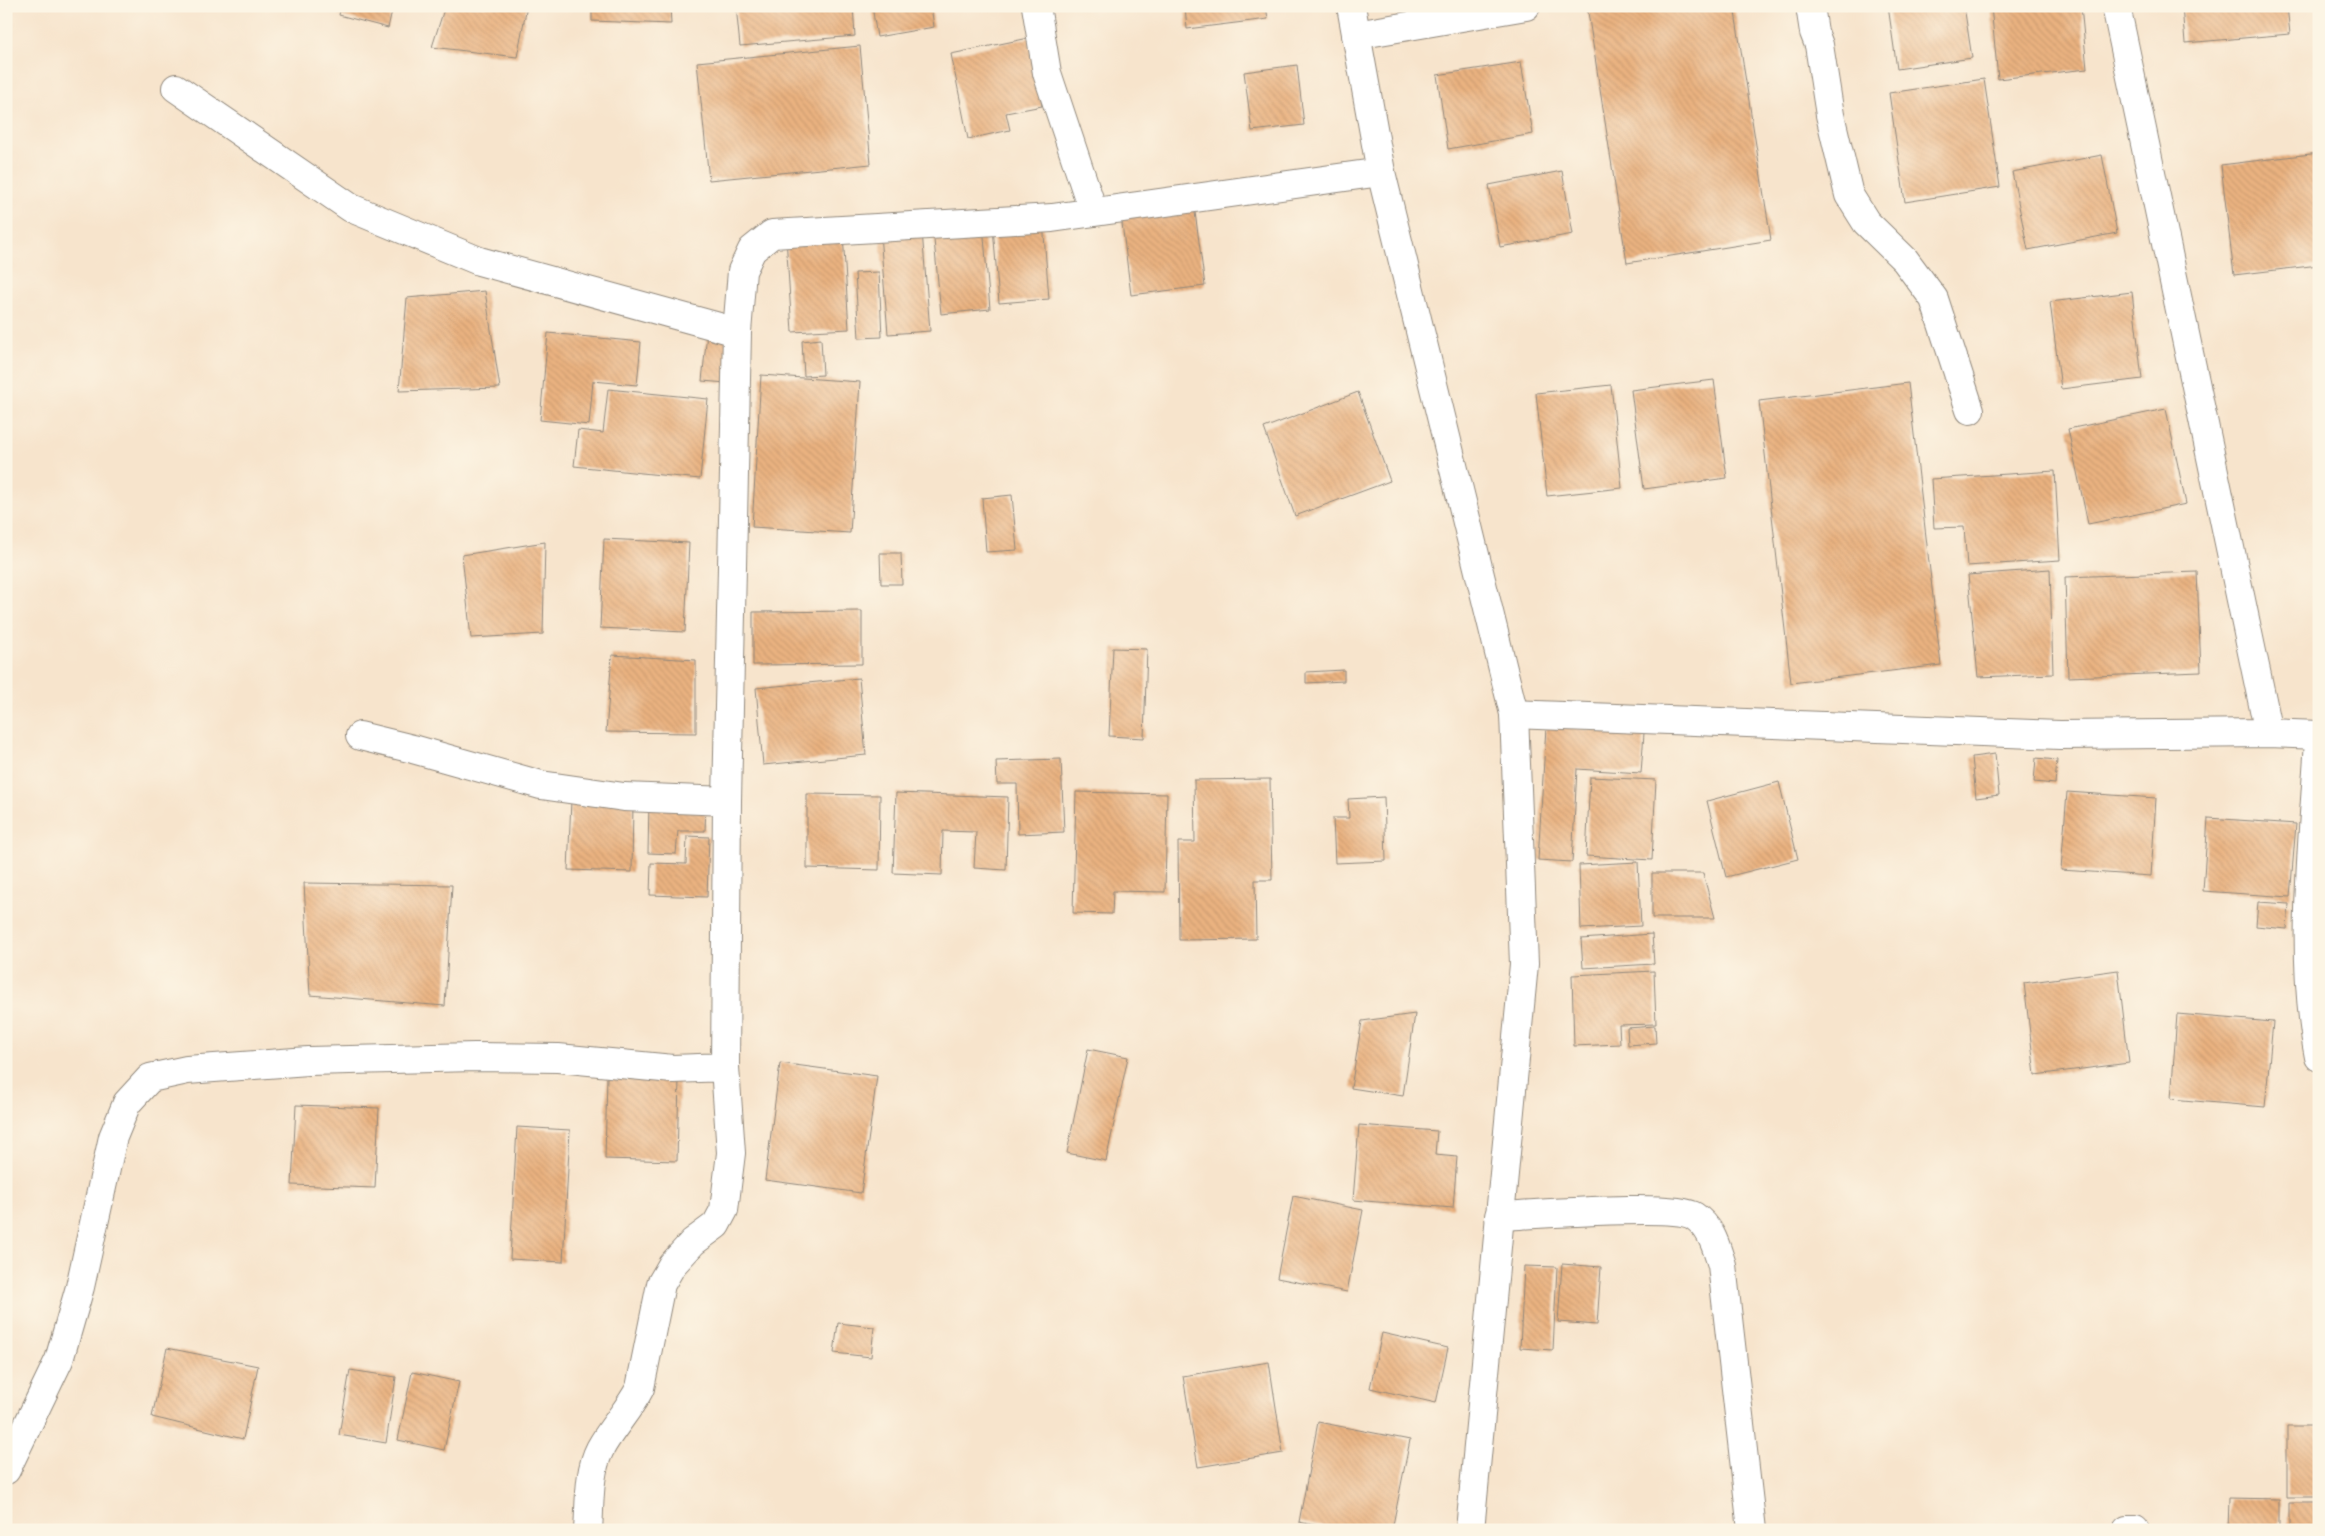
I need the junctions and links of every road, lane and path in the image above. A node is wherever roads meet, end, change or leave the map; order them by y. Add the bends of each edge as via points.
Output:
1 (1036, 6) edge
2 (1350, 6) edge
3 (1526, 6) edge
4 (1810, 6) edge
5 (2116, 6) edge
6 (1356, 35) junction
7 (176, 88) dead end
8 (1381, 172) junction
9 (1093, 211) junction
10 (737, 332) junction
11 (1970, 410) dead end
12 (1514, 714) junction
13 (2269, 732) junction
14 (2319, 735) edge
15 (360, 736) dead end
16 (2319, 740) edge
17 (727, 800) junction
18 (2319, 1057) edge
19 (724, 1067) junction
20 (1500, 1216) junction
21 (6, 1470) edge
22 (588, 1530) edge
23 (1470, 1530) edge
24 (1752, 1530) edge
25 (2128, 1530) edge
26 (2135, 1530) edge

1 - 9 street via 1047,72
2 - 6 street
3 - 6 street
4 - 11 street via 1849,195 1866,222 1905,260 1934,299
5 - 13 street
6 - 8 street
7 - 10 street via 351,208 479,261
8 - 9 street
8 - 12 street
9 - 10 street via 1052,218 772,234 752,250 742,271
10 - 17 street
12 - 13 street via 2060,736
12 - 20 street via 1524,964
13 - 14 street
15 - 17 street via 541,785 624,797
16 - 18 street via 2309,983
17 - 19 street
19 - 21 street via 673,1069 558,1058 475,1056 308,1061 187,1070 150,1078 126,1103 113,1138 80,1287 59,1360
19 - 22 street via 731,1153 724,1210 716,1225 693,1242 665,1273 640,1388 599,1450 593,1470
20 - 23 street
20 - 24 street via 1650,1209 1693,1215 1711,1233 1722,1265
25 - 26 street

